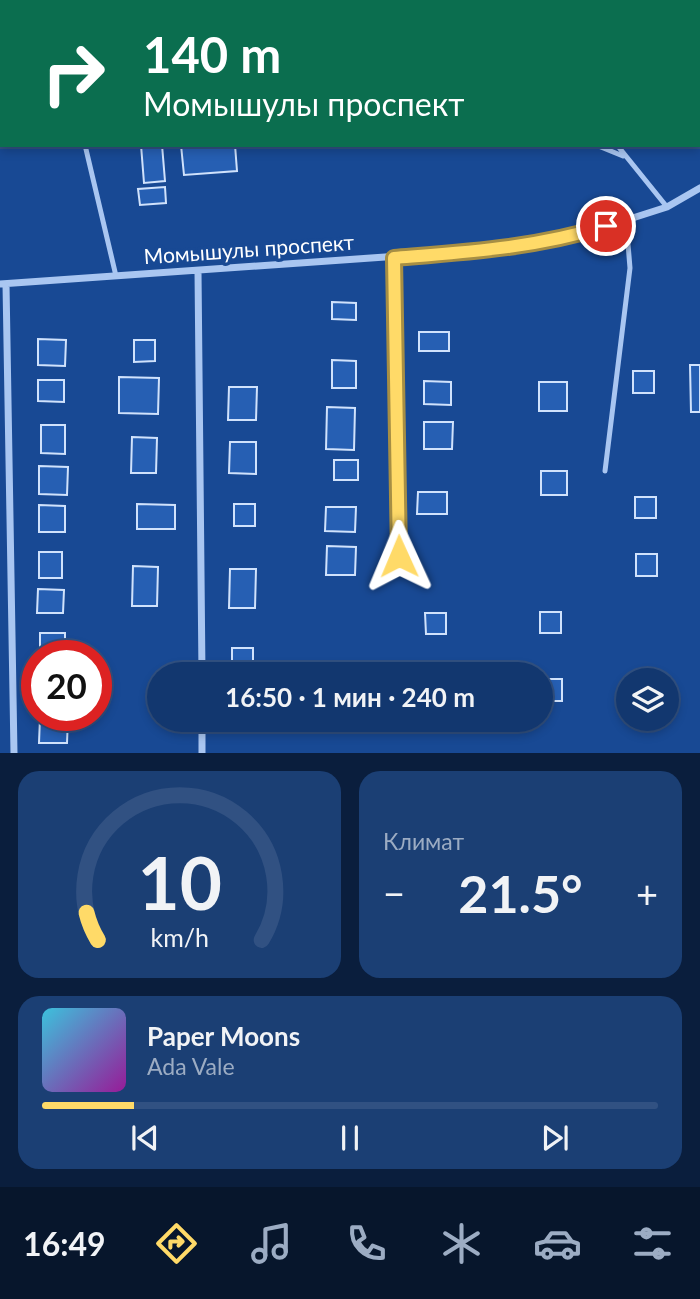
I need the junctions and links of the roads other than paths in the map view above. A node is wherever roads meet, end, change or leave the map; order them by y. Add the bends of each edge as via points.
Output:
1 (85, 147) edge
2 (601, 147) edge
3 (618, 147) edge
4 (626, 157) junction
5 (700, 188) edge
6 (667, 207) junction
7 (626, 220) junction
8 (394, 258) junction
9 (198, 271) junction
10 (116, 276) junction
11 (3, 284) edge
12 (605, 471) dead end
13 (399, 556) dead end
14 (202, 662) edge
15 (202, 732) edge
16 (14, 753) edge
17 (202, 753) edge

1 - 10 lane
2 - 4 lane
3 - 4 lane
4 - 6 lane
5 - 6 street, Момышулы проспект
6 - 7 street, Момышулы проспект
7 - 8 street, Момышулы проспект via 566,239 499,250
7 - 12 lane via 630,268
8 - 9 street, Момышулы проспект
8 - 13 lane
9 - 10 street, Момышулы проспект
9 - 14 street
10 - 11 street, Момышулы проспект
11 - 16 street
15 - 17 street

